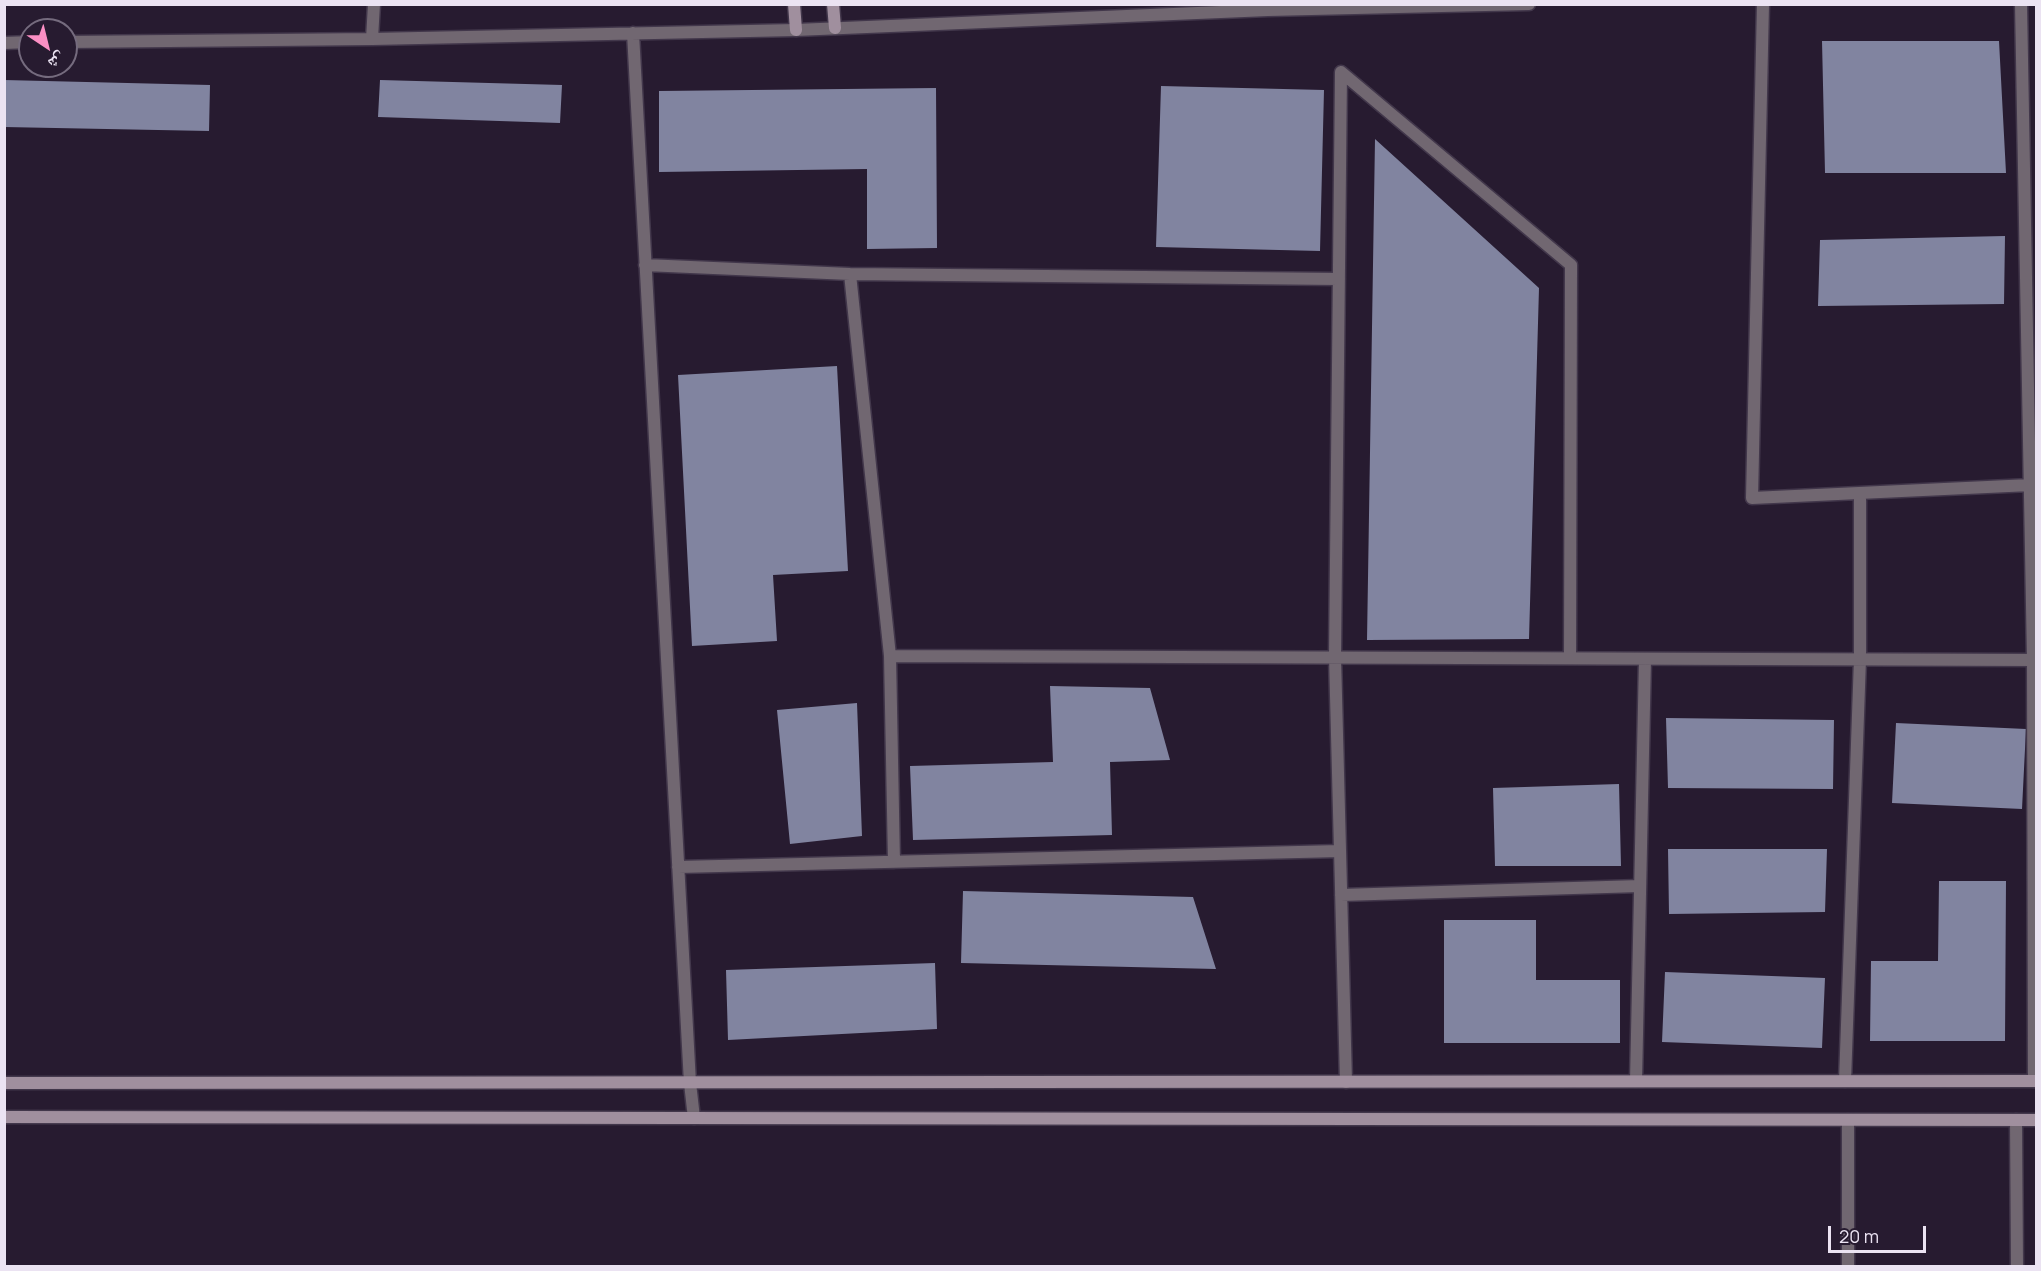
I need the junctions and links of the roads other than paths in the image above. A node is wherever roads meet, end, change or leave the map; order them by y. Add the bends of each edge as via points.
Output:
1 (374, 4) edge
2 (794, 4) edge
3 (833, 4) edge
4 (1529, 4) edge
5 (1763, 4) edge
6 (2021, 4) edge
7 (1268, 7) edge
8 (835, 28) junction
9 (796, 30) junction
10 (633, 33) junction
11 (372, 39) junction
12 (78, 42) edge
13 (645, 265) junction
14 (850, 274) junction
15 (1339, 279) junction
16 (2030, 485) junction
17 (1860, 494) junction
18 (890, 656) junction
19 (1335, 657) junction
20 (1570, 658) junction
21 (1645, 659) junction
22 (1860, 659) junction
23 (2035, 660) edge
24 (1340, 851) junction
25 (894, 862) junction
26 (678, 867) junction
27 (1640, 886) junction
28 (1341, 895) junction
29 (1845, 1081) junction
30 (2035, 1081) edge
31 (1346, 1082) junction
32 (1636, 1082) junction
33 (4, 1083) edge
34 (690, 1083) junction
35 (4, 1117) edge
36 (694, 1118) junction
37 (1848, 1120) junction
38 (2016, 1120) junction
39 (2037, 1120) edge
40 (1848, 1266) edge
41 (2017, 1266) edge

1 - 11 street
2 - 9 street
3 - 8 street
4 - 7 street
5 - 17 street via 1752,498
6 - 16 street
7 - 8 street
8 - 9 street
9 - 10 street
10 - 11 street
10 - 13 street
11 - 12 street
13 - 14 street
13 - 26 street
14 - 15 street
14 - 18 street
15 - 19 street
15 - 20 street via 1341,72 1571,265
16 - 17 street
16 - 23 street
17 - 22 street
18 - 19 street
18 - 25 street
19 - 20 street
19 - 24 street
20 - 21 street
21 - 22 street
21 - 27 street
22 - 23 street
22 - 29 street
23 - 30 street
24 - 25 street
24 - 28 street
25 - 26 street
26 - 34 street
27 - 28 street
27 - 32 street
28 - 31 street
29 - 30 street
29 - 32 street
31 - 32 street
31 - 34 street
33 - 34 street
34 - 36 street
35 - 36 street
36 - 37 street
37 - 38 street
37 - 40 street
38 - 39 street
38 - 41 street

